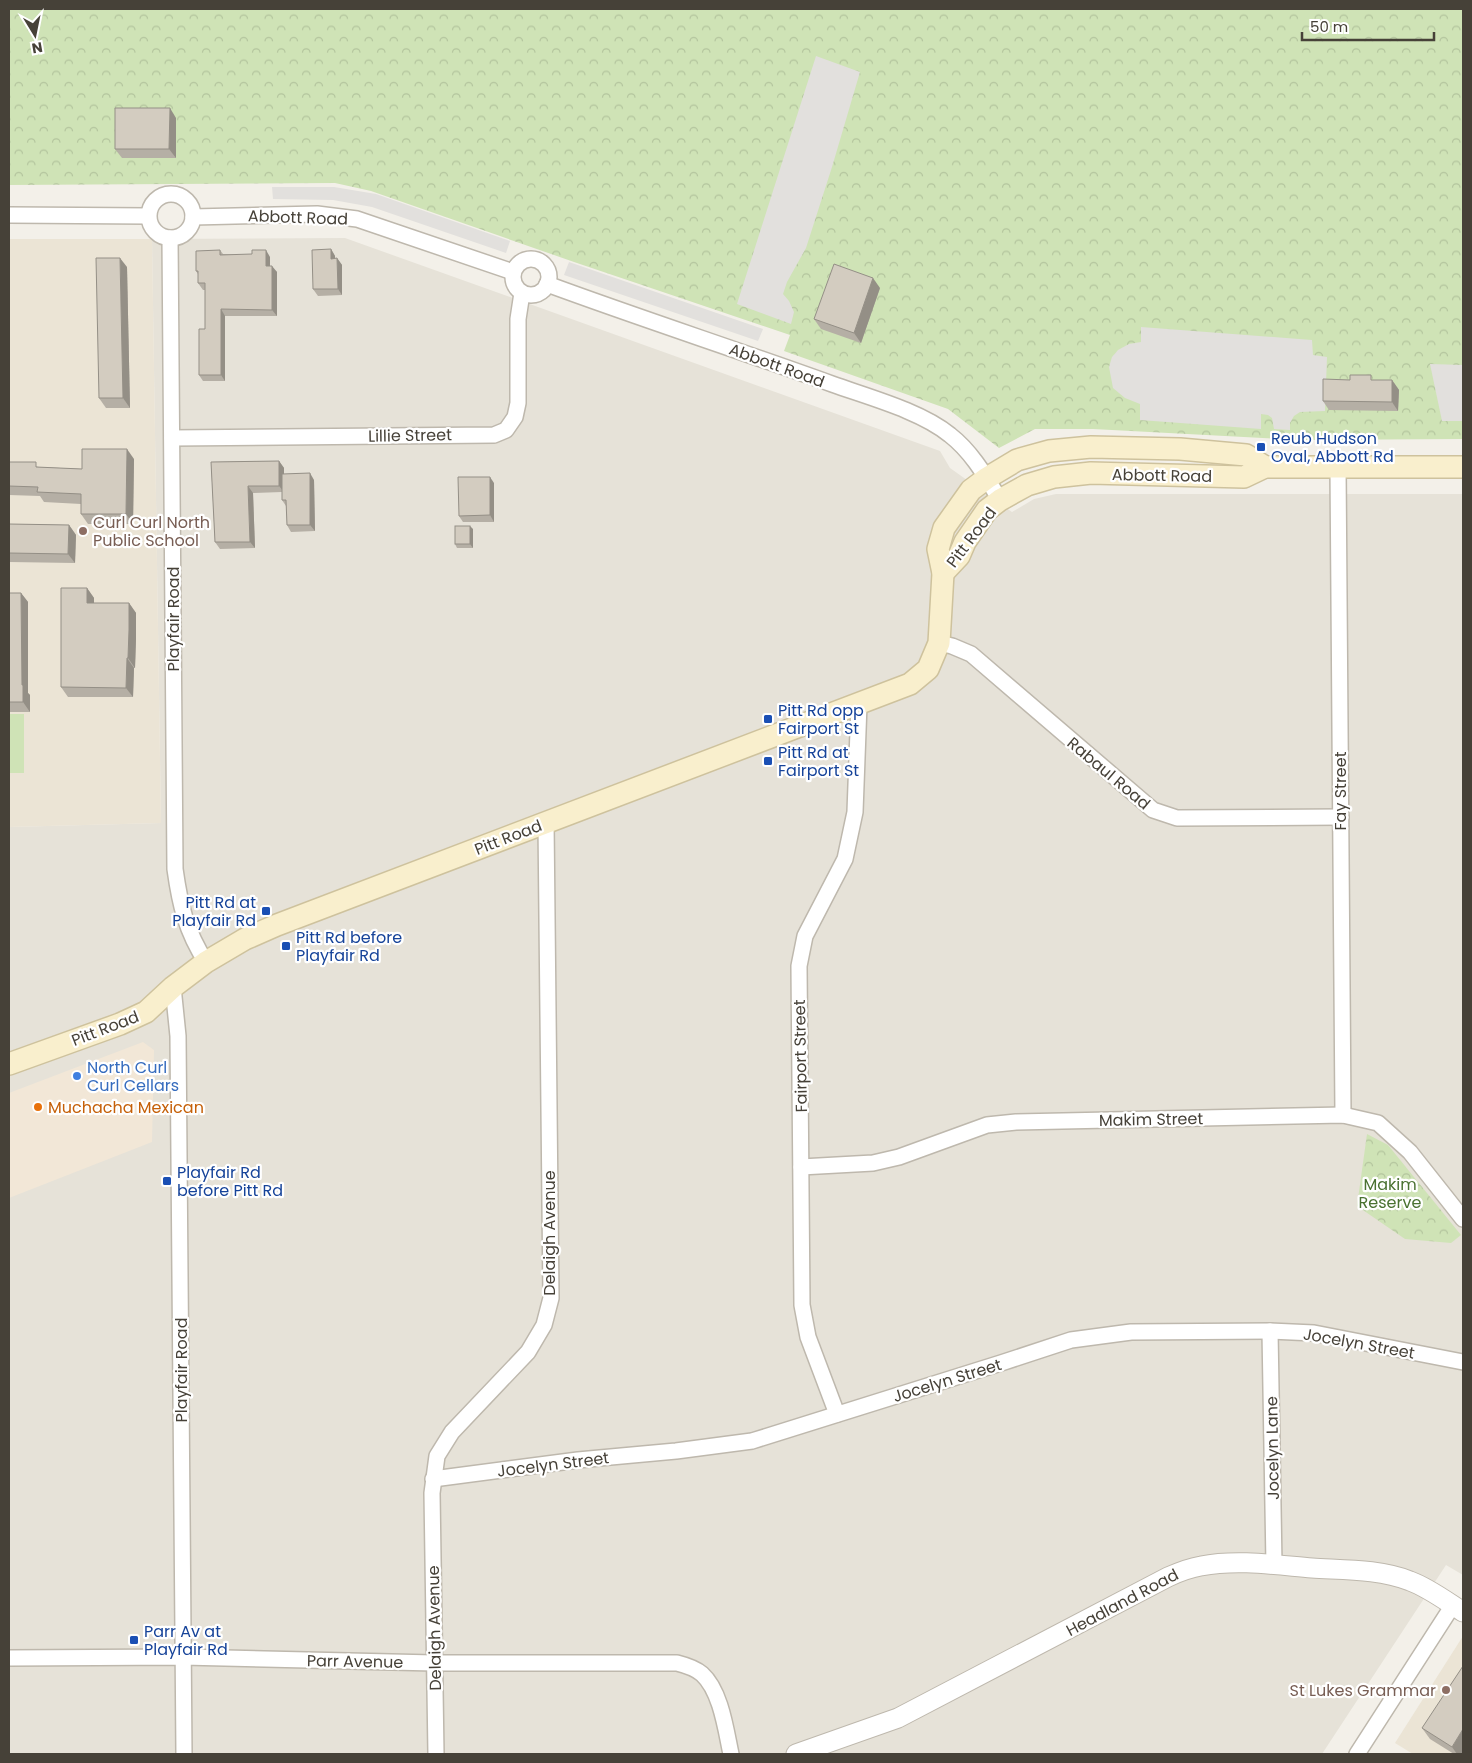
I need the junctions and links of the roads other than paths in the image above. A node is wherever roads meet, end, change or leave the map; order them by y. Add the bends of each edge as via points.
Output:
1 (9, 216) edge
2 (148, 216) junction
3 (193, 217) junction
4 (170, 238) junction
5 (514, 272) junction
6 (547, 284) junction
7 (522, 293) junction
8 (172, 438) junction
9 (1338, 466) junction
10 (1265, 467) junction
11 (1463, 467) edge
12 (987, 478) junction
13 (1000, 500) junction
14 (943, 573) junction
15 (939, 643) junction
16 (859, 704) junction
17 (1341, 817) junction
18 (546, 822) junction
19 (206, 962) junction
20 (173, 987) junction
21 (9, 1064) edge
22 (1343, 1115) junction
23 (801, 1167) junction
24 (1463, 1219) edge
25 (1270, 1330) junction
26 (1463, 1362) edge
27 (837, 1414) junction
28 (433, 1479) junction
29 (1274, 1565) junction
30 (1458, 1608) edge
31 (183, 1657) junction
32 (9, 1658) edge
33 (434, 1663) junction
34 (1360, 1753) edge
35 (184, 1754) edge
36 (436, 1754) edge
37 (732, 1754) edge
38 (796, 1754) edge

1 - 2 street
2 - 3 street via 158,198 171,194 189,203
2 - 4 street via 157,234
3 - 4 street via 188,230 177,238
3 - 5 street, Abbott Road via 317,214 357,219
4 - 8 street, Playfair Road
5 - 6 street via 525,260 536,260 548,273
5 - 7 street via 514,284
6 - 7 street via 539,293
6 - 12 street, Abbott Road via 924,418 962,446
7 - 8 street, Lillie Street via 518,318 518,402 515,417 506,430 494,434
8 - 19 street, Playfair Road via 175,869 187,928
9 - 10 main road, Abbott Road
9 - 11 main road, Abbott Road
9 - 17 street, Fay Street
10 - 12 main road, Abbott Road via 1246,455 1180,449 1090,447 1049,451 1017,460
10 - 13 main road, Abbott Road via 1244,477 1091,473 1054,476 1027,485
12 - 13 street, Abbott Road
12 - 14 main road, Pitt Road via 971,490 944,528 938,549
13 - 14 main road, Pitt Road via 987,510 959,556
14 - 15 main road, Pitt Road
15 - 16 main road, Pitt Road via 933,661 921,676 910,684
15 - 17 street, Rabaul Road via 971,654 1153,810 1177,818
16 - 18 main road, Pitt Road
16 - 23 street, Fairport Street via 855,812 847,850 804,936 799,966
17 - 22 street, Fay Street
18 - 19 main road, Pitt Road via 277,925
18 - 28 street, Delaigh Avenue via 551,1298 544,1325 528,1352 452,1432 437,1456
19 - 20 main road, Pitt Road
20 - 21 main road, Pitt Road via 146,1012
20 - 31 street, Playfair Road via 178,1036
22 - 23 street, Makim Street via 1016,1122 987,1125 899,1157 873,1163
22 - 24 street, Makim Street via 1378,1123 1410,1152
23 - 27 street, Fairport Street via 802,1305 808,1337
25 - 26 street, Jocelyn Street via 1314,1333
25 - 27 street, Jocelyn Street via 1131,1332 1071,1340
25 - 29 street, Jocelyn Lane
27 - 28 street, Jocelyn Street via 752,1441
28 - 33 street, Delaigh Avenue
29 - 30 street, Headland Road via 1392,1575 1411,1581
29 - 38 street, Headland Road via 1217,1564 1184,1570 898,1718
30 - 34 street
31 - 32 street, Parr Avenue
31 - 33 street, Parr Avenue
31 - 35 street, Playfair Road
33 - 36 street, Delaigh Avenue
33 - 37 street, Parr Avenue via 677,1663 691,1667 702,1674 717,1698

